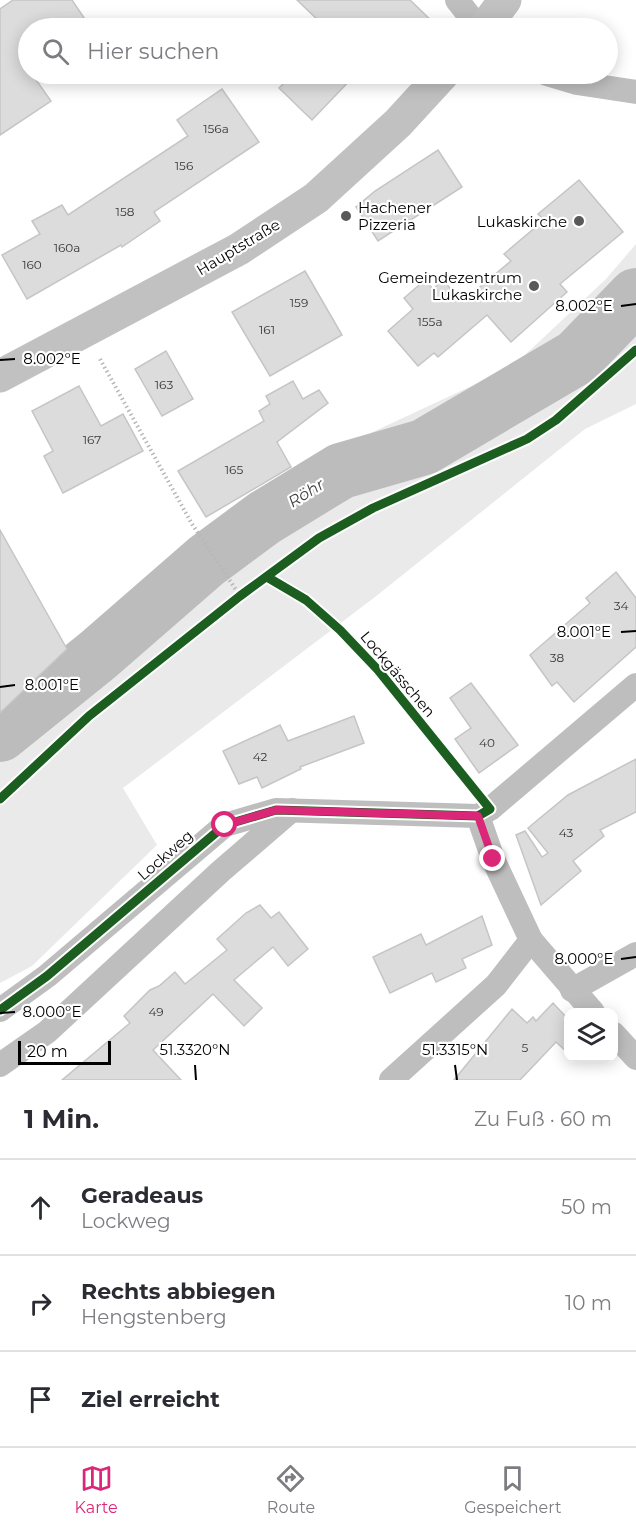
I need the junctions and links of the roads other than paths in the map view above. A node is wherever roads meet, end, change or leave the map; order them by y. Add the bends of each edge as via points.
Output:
1 (457, 0) edge
2 (505, 0) edge
3 (471, 18) edge
4 (492, 18) edge
5 (434, 84) edge
6 (584, 84) edge
7 (636, 92) edge
8 (3, 366) edge
9 (636, 686) edge
10 (292, 810) junction
11 (484, 813) junction
12 (531, 940) junction
13 (636, 954) edge
14 (572, 990) junction
15 (589, 1008) edge
16 (0, 1010) edge
17 (618, 1039) edge
18 (636, 1058) edge
19 (0, 1065) edge
20 (392, 1080) edge

1 - 3 street
2 - 4 main road
5 - 8 main road, Hauptstraße via 398,123 316,198 238,249 86,332
6 - 7 street
9 - 11 street
10 - 11 street, Lockweg
10 - 16 street, Lockweg via 253,815 225,825 47,976
10 - 19 street via 47,1032
11 - 12 street via 493,859
12 - 14 street
12 - 20 street via 496,985
13 - 14 street
14 - 15 street
17 - 18 street

